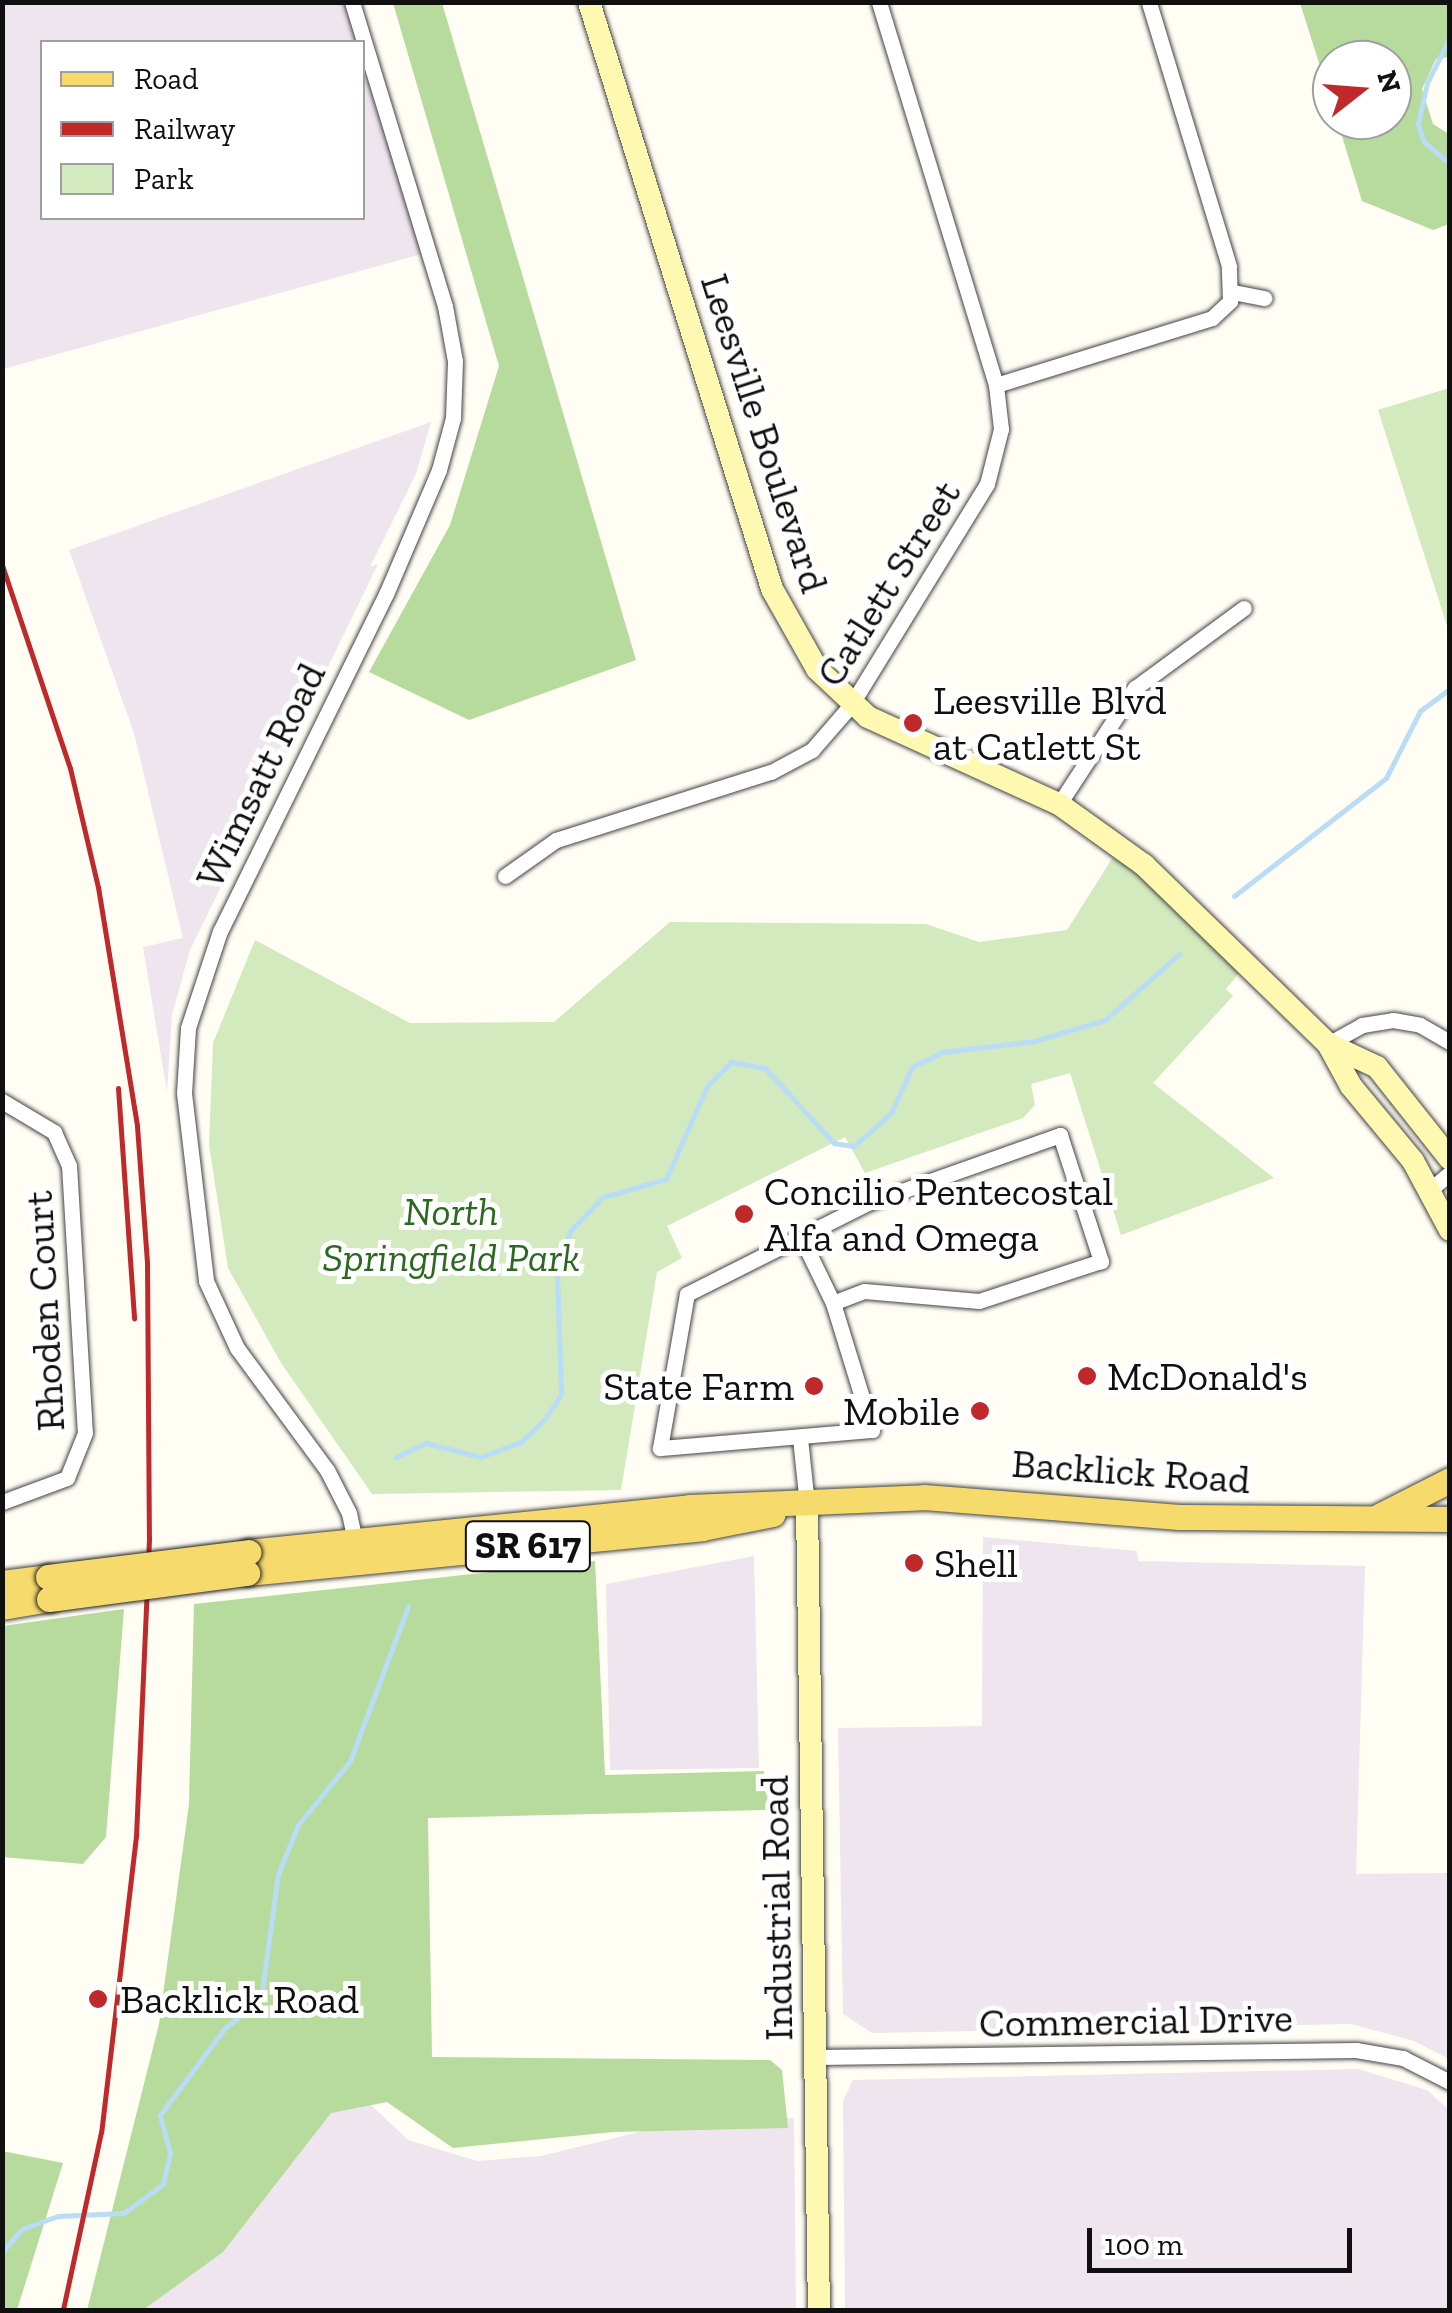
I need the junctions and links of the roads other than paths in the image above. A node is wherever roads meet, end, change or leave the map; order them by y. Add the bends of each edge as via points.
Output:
1 (352, 2) edge
2 (589, 2) edge
3 (879, 2) edge
4 (1149, 2) edge
5 (364, 40) edge
6 (365, 44) edge
7 (1233, 292) junction
8 (1264, 298) dead end
9 (996, 384) junction
10 (1244, 608) dead end
11 (851, 705) junction
12 (1059, 804) junction
13 (506, 876) dead end
14 (1450, 1042) edge
15 (1328, 1044) junction
16 (2, 1100) edge
17 (1450, 1159) edge
18 (1450, 1173) edge
19 (1431, 1189) junction
20 (1450, 1230) edge
21 (801, 1237) junction
22 (833, 1303) junction
23 (800, 1438) junction
24 (1450, 1480) edge
25 (2, 1502) edge
26 (807, 1505) junction
27 (1450, 1518) edge
28 (1370, 1520) junction
29 (356, 1550) junction
30 (2, 1583) edge
31 (48, 1588) junction
32 (2, 1607) edge
33 (816, 2057) junction
34 (1450, 2082) edge
35 (820, 2310) edge

1 - 5 street, Wimsatt Road
2 - 11 street, Leesville Boulevard via 772,588 816,669
3 - 9 street, Catlett Street
4 - 7 street
6 - 29 street, Wimsatt Road via 445,306 455,360 453,418 439,470 386,594 220,931 188,1028 184,1093 206,1281 237,1348 327,1470
7 - 8 street
7 - 9 street via 1212,318
9 - 11 street, Catlett Street via 1001,429 987,484
10 - 12 street via 1135,688
11 - 12 street, Leesville Boulevard via 914,741
11 - 13 street, Catlett Street via 833,731 788,765 556,840
12 - 15 street, Leesville Boulevard via 1144,866
14 - 15 street via 1420,1025 1392,1020 1362,1025
15 - 17 street, Leesville Boulevard via 1377,1067
15 - 19 street, Leesville Boulevard via 1351,1086
16 - 25 street, Rhoden Court via 54,1132 69,1165 86,1434 68,1478
18 - 19 street
19 - 20 street, Leesville Boulevard
21 - 22 street
21 - 22 street via 868,1203 1060,1135 1101,1261 979,1301 864,1291
21 - 23 street via 687,1294 660,1448
22 - 23 street via 872,1430
23 - 26 street
24 - 28 main road
26 - 28 main road, Backlick Road / SR 617 via 947,1496 1179,1516
26 - 29 main road, Backlick Road / SR 617 via 702,1528
26 - 33 street, Industrial Road
27 - 28 main road, Backlick Road / SR 617
29 - 31 main road, Backlick Road / SR 617, bridge
30 - 31 main road, Backlick Road / SR 617
31 - 32 main road, Backlick Road / SR 617
33 - 34 street, Commercial Drive via 1356,2050 1403,2058
33 - 35 street, Industrial Road

